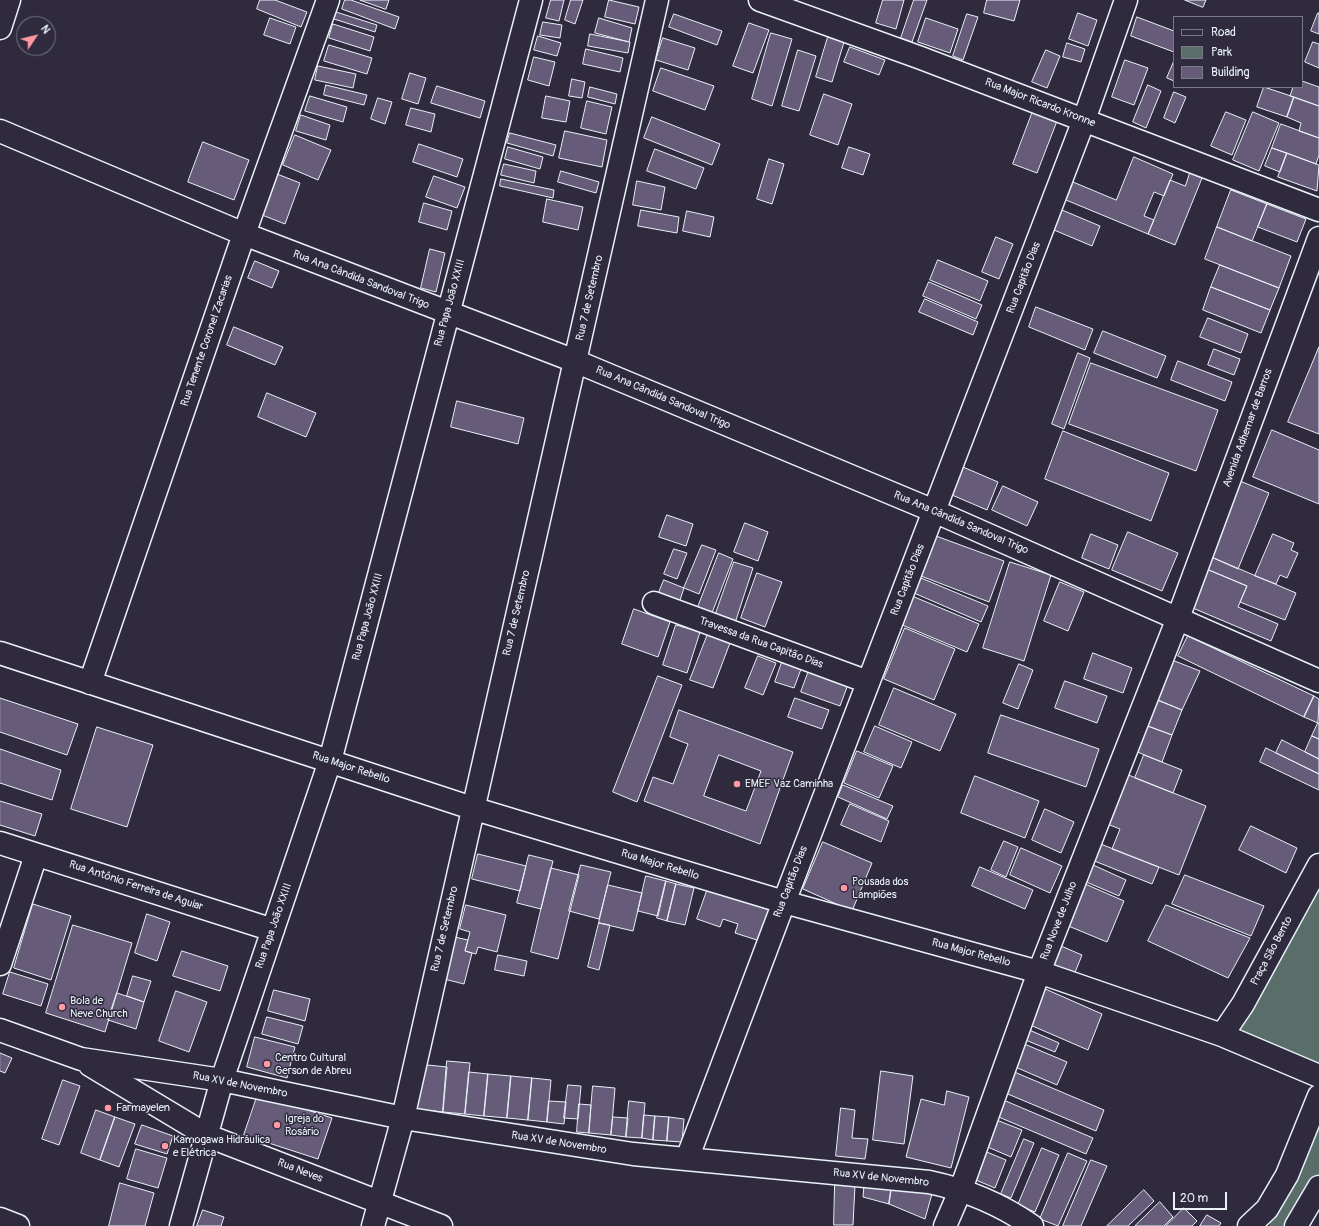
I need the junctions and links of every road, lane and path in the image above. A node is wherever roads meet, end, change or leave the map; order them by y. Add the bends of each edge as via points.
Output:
1 (9, 0) edge
2 (328, 0) edge
3 (531, 0) edge
4 (657, 0) edge
5 (760, 0) edge
6 (1126, 0) edge
7 (0, 28) edge
8 (1084, 120) junction
9 (0, 131) edge
10 (1319, 210) edge
11 (244, 234) junction
12 (1319, 238) edge
13 (448, 313) junction
14 (576, 361) junction
15 (934, 511) junction
16 (654, 604) dead end
17 (1178, 618) junction
18 (0, 653) edge
19 (1319, 681) edge
20 (868, 682) junction
21 (90, 683) junction
22 (330, 761) junction
23 (472, 808) junction
24 (0, 843) edge
25 (36, 855) junction
26 (1319, 865) edge
27 (784, 902) junction
28 (273, 930) junction
29 (0, 964) edge
30 (1039, 972) junction
31 (0, 1030) edge
32 (1222, 1035) junction
33 (81, 1059) junction
34 (1319, 1076) edge
35 (222, 1080) junction
36 (1319, 1096) edge
37 (402, 1118) junction
38 (208, 1136) junction
39 (687, 1159) junction
40 (1319, 1187) edge
41 (961, 1189) junction
42 (379, 1202) junction
43 (0, 1219) edge
44 (18, 1226) edge
45 (181, 1226) edge
46 (373, 1226) edge
47 (441, 1226) edge
48 (945, 1226) edge
49 (1032, 1226) edge
50 (1249, 1226) edge
51 (1296, 1226) edge

1 - 7 street
2 - 11 street, Rua Tenente Coronel Zacarias
3 - 13 street, Rua Papa João XXIII
4 - 14 street, Rua 7 de Setembro
5 - 8 street, Rua Major Ricardo Kronne
6 - 8 street, Rua Capitão Dias
8 - 10 street, Rua Major Ricardo Kronne
8 - 15 street, Rua Capitão Dias
9 - 11 street, Rua Ana Cândida Sandoval Trigo
11 - 13 street, Rua Ana Cândida Sandoval Trigo
11 - 21 street, Rua Tenente Coronel Zacarias
12 - 17 street, Avenida Adhemar de Barros
13 - 14 street, Rua Ana Cândida Sandoval Trigo
13 - 22 street, Rua Papa João XXIII
14 - 15 street, Rua Ana Cândida Sandoval Trigo
14 - 23 street, Rua 7 de Setembro
15 - 17 street, Rua Ana Cândida Sandoval Trigo
15 - 20 street, Rua Capitão Dias
16 - 20 street, Travessa da Rua Capitão Dias
17 - 19 street, Rua Ana Cândida Sandoval Trigo
17 - 30 street, Rua Nove de Julho
18 - 21 street, Rua Major Rebello
20 - 27 street, Rua Capitão Dias
21 - 22 street, Rua Major Rebello
22 - 23 street, Rua Major Rebello
22 - 28 street, Rua Papa João XXIII
23 - 27 street, Rua Major Rebello
23 - 37 street, Rua 7 de Setembro
24 - 25 street, Rua Antônio Ferreira de Aguiar
25 - 28 street, Rua Antônio Ferreira de Aguiar
25 - 29 street
26 - 32 street, Praça São Bento via 1243,1004
27 - 30 street, Rua Major Rebello
27 - 39 street, Rua Capitão Dias
28 - 35 street, Rua Papa João XXIII
30 - 32 street, Rua Major Rebello
30 - 41 street, Rua Nove de Julho
31 - 33 street
32 - 34 street, Rua Major Rebello
33 - 35 street, Rua XV de Novembro
33 - 38 street, Rua Neves
35 - 37 street, Rua XV de Novembro
35 - 38 street, Rua Papa João XXIII
36 - 50 street via 1287,1176 1267,1208
37 - 39 street, Rua XV de Novembro via 633,1154
37 - 42 street, Rua 7 de Setembro
38 - 42 street, Rua Neves
38 - 45 street, Rua Papa João XXIII
39 - 41 street, Rua XV de Novembro via 928,1182
40 - 51 street
41 - 48 street, Rua Nove de Julho
41 - 49 street, Rua XV de Novembro via 1012,1212
42 - 46 street, Rua 7 de Setembro
42 - 47 street, Rua Neves
43 - 44 street

